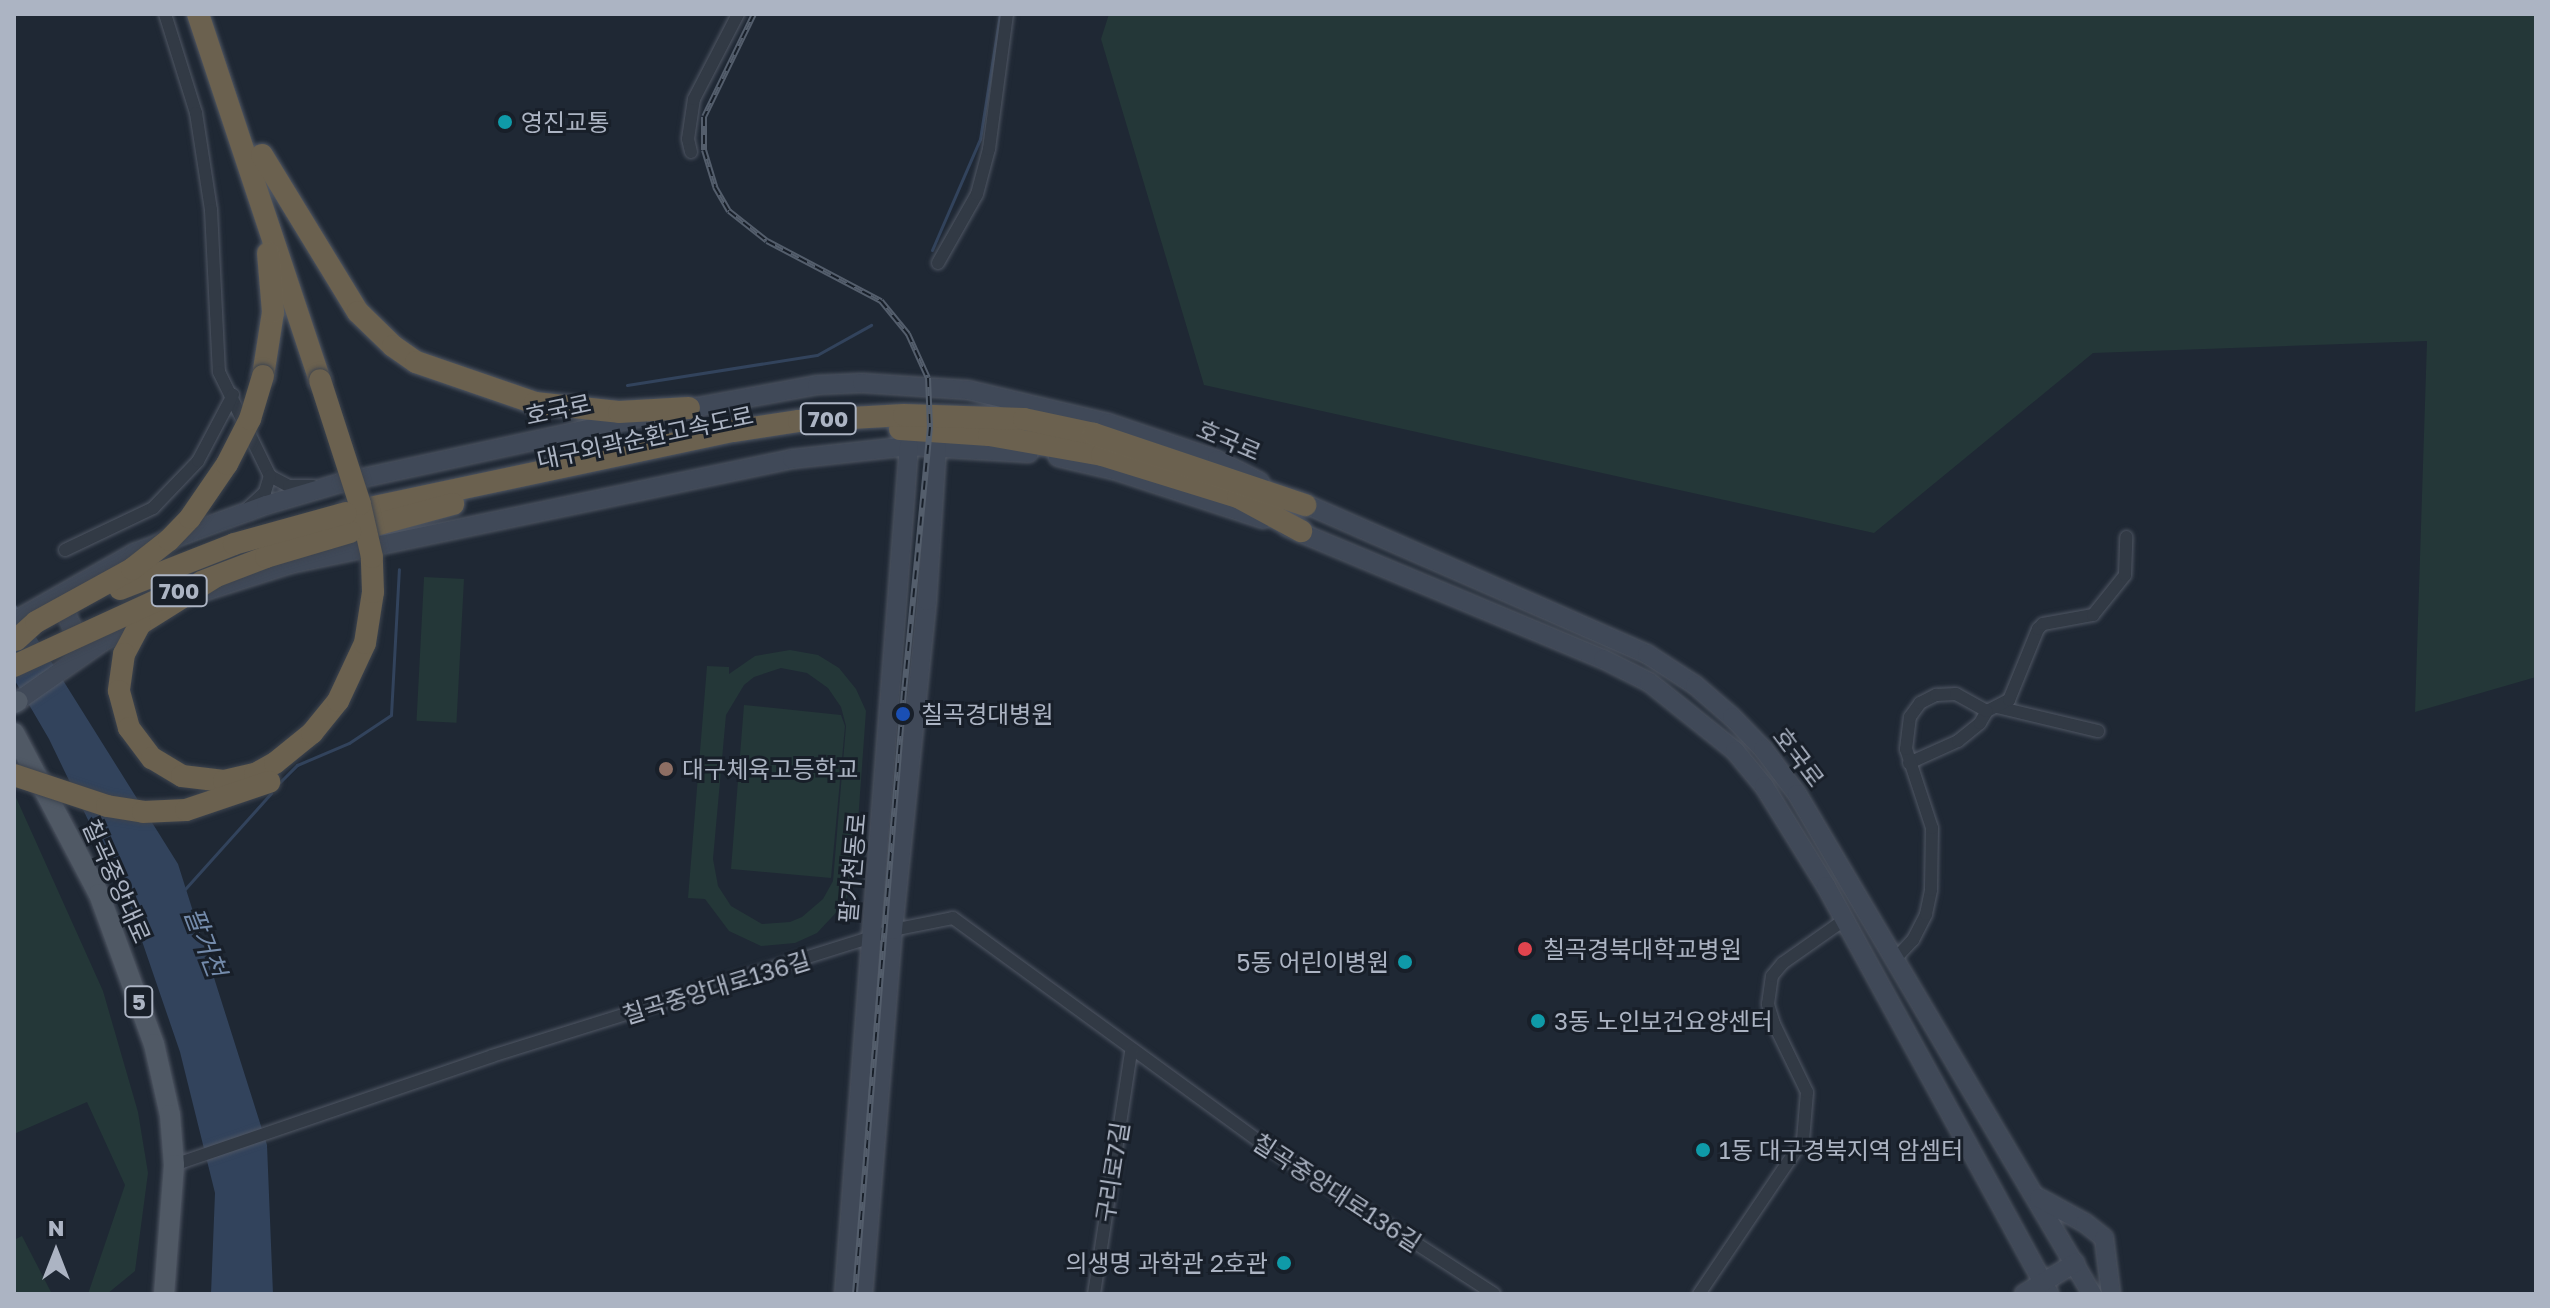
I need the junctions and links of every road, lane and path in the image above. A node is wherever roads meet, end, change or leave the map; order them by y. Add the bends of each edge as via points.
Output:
1 (165, 14) edge
2 (198, 14) edge
3 (212, 14) edge
4 (738, 14) edge
5 (1007, 14) edge
6 (691, 152) dead end
7 (253, 153) junction
8 (938, 263) dead end
9 (323, 379) junction
10 (233, 395) junction
11 (689, 408) junction
12 (909, 446) junction
13 (937, 447) junction
14 (270, 476) junction
15 (340, 483) junction
16 (1305, 505) junction
17 (239, 514) junction
18 (348, 523) junction
19 (1301, 531) junction
20 (2126, 537) dead end
21 (65, 550) dead end
22 (215, 577) junction
23 (78, 582) junction
24 (15, 634) edge
25 (102, 642) junction
26 (14, 666) edge
27 (16, 702) edge
28 (1992, 709) junction
29 (2098, 731) dead end
30 (14, 733) edge
31 (1909, 763) junction
32 (14, 775) edge
33 (1844, 920) junction
34 (893, 930) junction
35 (870, 939) junction
36 (1896, 958) junction
37 (1131, 1051) junction
38 (182, 1162) junction
39 (2037, 1197) junction
40 (2075, 1263) junction
41 (2046, 1289) edge
42 (164, 1294) edge
43 (844, 1294) edge
44 (863, 1294) edge
45 (1094, 1294) edge
46 (1494, 1294) edge
47 (1699, 1294) edge
48 (2024, 1294) edge
49 (2092, 1294) edge
50 (2111, 1294) edge

1 - 10 street via 196,113 211,210 219,372
2 - 7 highway
3 - 7 highway
4 - 6 street via 694,99
5 - 8 street via 989,149 977,194
7 - 9 highway
7 - 11 highway via 358,312 416,362 535,403 619,412
7 - 24 highway, bridge via 271,272 272,334 250,419 227,464 169,540 132,569
9 - 22 highway, bridge via 372,557 365,643 338,701 312,733 255,774 224,781 182,776 144,750 129,728 119,683 124,654 140,624
9 - 32 highway, bridge via 363,487 380,565 381,595 369,666 338,725 265,785 186,810 143,812 107,806
10 - 14 street
10 - 21 street via 198,461 153,508
11 - 15 main road, 호국로
11 - 16 main road, 호국로 via 817,385 891,384 981,392 1108,423 1217,460
12 - 13 main road, 호국로
12 - 25 main road, 호국로 via 792,459 290,564 186,597
12 - 35 main road, 팔거천동로
13 - 19 main road, 호국로 via 1008,449 1077,461
13 - 34 main road, 팔거천동로
14 - 15 street via 289,486
14 - 17 street via 265,492
15 - 17 main road, 호국로
16 - 18 highway, 대구외곽순환고속도로 / 700 via 1094,434 1024,419 904,415 733,431
16 - 36 main road, 호국로 via 1647,654 1695,685 1763,749 1797,794
17 - 23 main road, 호국로 via 134,553
18 - 19 highway, 대구외곽순환고속도로 / 700 via 695,452 864,429 989,435 1102,455 1238,497
18 - 22 highway, 대구외곽순환고속도로 / 700, bridge
18 - 24 highway, 대구외곽순환고속도로 / 700, bridge via 198,557
19 - 33 main road, 호국로 via 1649,682 1735,751 1764,786
20 - 28 street via 2125,575 2117,588 2093,615 2043,624 2009,700
22 - 26 highway, 대구외곽순환고속도로 / 700, bridge via 105,621
23 - 24 main road, 호국로
23 - 25 main road via 67,603 70,623 86,640
25 - 27 main road, 호국로
28 - 29 street
28 - 31 street via 1958,741
28 - 31 street via 1956,694 1920,703 1910,717
30 - 38 main road, 칠곡중앙대로 / 5 via 99,894 154,1044
31 - 36 street via 1932,828 1931,890 1913,940
33 - 41 main road, 호국로
33 - 47 street via 1772,976 1768,1004 1774,1024 1807,1092 1803,1140
34 - 35 street, 칠곡중앙대로136길
34 - 37 street, 칠곡중앙대로136길 via 953,918
34 - 44 main road, 팔거천동로
35 - 38 street, 칠곡중앙대로136길 via 492,1056
35 - 43 main road, 팔거천동로
36 - 39 main road, 호국로
37 - 45 street, 구리로7길
37 - 46 street, 칠곡중앙대로136길 via 1264,1145
38 - 42 main road, 칠곡중앙대로 / 5
39 - 40 main road, 호국로
39 - 50 main road via 2104,1238
40 - 41 main road
40 - 49 main road, 호국로
41 - 48 main road

